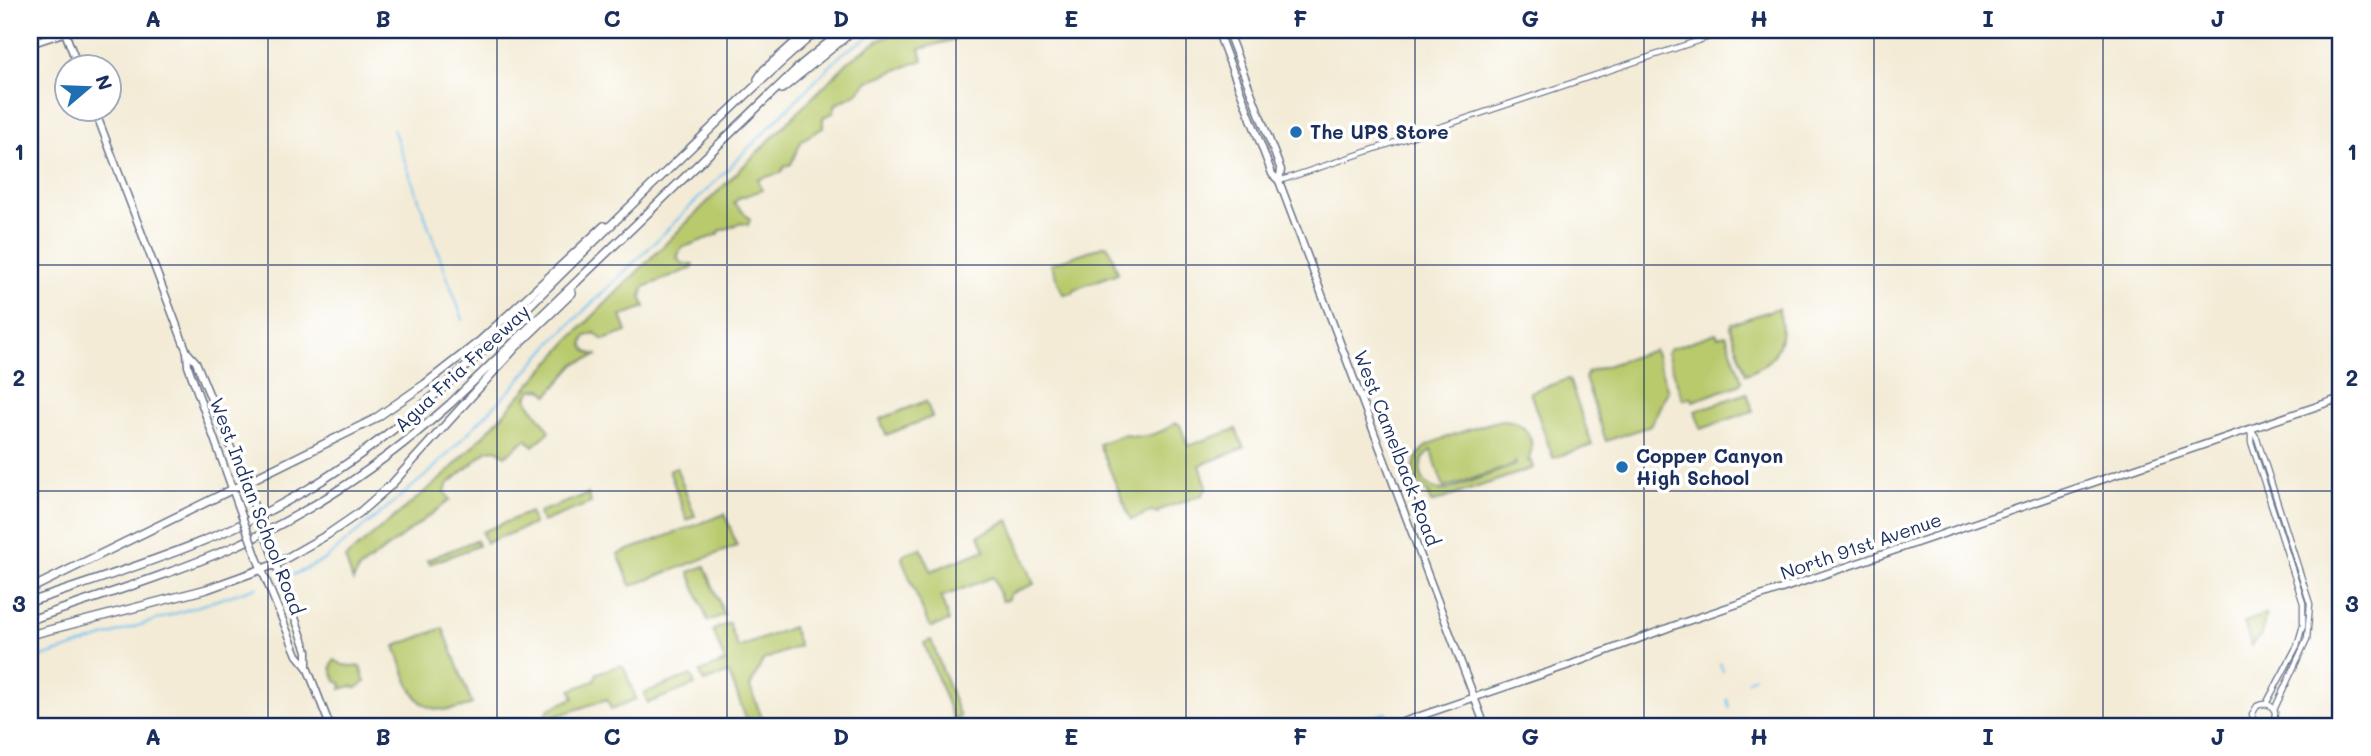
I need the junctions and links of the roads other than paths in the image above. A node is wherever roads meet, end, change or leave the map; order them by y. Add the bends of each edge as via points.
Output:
1 (809, 30) edge
2 (818, 30) edge
3 (844, 30) edge
4 (854, 30) edge
5 (1219, 30) edge
6 (1227, 30) edge
7 (1730, 30) edge
8 (67, 31) edge
9 (30, 44) edge
10 (1235, 51) junction
11 (74, 52) edge
12 (752, 88) junction
13 (1241, 94) junction
14 (761, 103) junction
15 (99, 122) edge
16 (1279, 181) junction
17 (622, 214) junction
18 (632, 228) junction
19 (187, 352) junction
20 (2341, 398) edge
21 (2251, 429) junction
22 (246, 484) junction
23 (232, 491) junction
24 (276, 564) junction
25 (262, 570) junction
26 (30, 589) edge
27 (30, 602) edge
28 (30, 620) edge
29 (30, 635) edge
30 (307, 667) junction
31 (1475, 698) junction
32 (2266, 704) junction
33 (2274, 710) junction
34 (2253, 724) edge
35 (330, 726) edge
36 (1391, 726) edge
37 (1485, 726) edge
38 (2259, 726) edge
39 (2269, 726) edge

1 - 12 highway via 764,70
2 - 12 highway, Agua Fria Freeway
3 - 14 highway, Agua Fria Freeway
4 - 14 highway
5 - 10 main road
5 - 13 main road, West Camelback Road
6 - 10 main road, West Camelback Road
7 - 16 street
8 - 9 main road
8 - 11 main road
10 - 13 main road
10 - 16 main road, West Camelback Road via 1280,170
12 - 17 highway, Agua Fria Freeway
13 - 16 main road, West Camelback Road via 1272,174
14 - 18 highway, Agua Fria Freeway
15 - 19 main road, West Indian School Road
16 - 31 main road, West Camelback Road
17 - 22 highway via 425,384 363,426
17 - 27 highway, Agua Fria Freeway via 471,362 399,426 342,468 213,537
18 - 24 highway via 379,495 327,536
18 - 28 highway, Agua Fria Freeway via 450,404 340,489 230,548
19 - 22 main road, West Indian School Road
19 - 23 main road, West Indian School Road
20 - 21 main road, North 91st Avenue
21 - 31 main road, North 91st Avenue
21 - 32 street via 2251,442 2303,603 2297,646
21 - 33 street via 2310,604 2307,639
22 - 23 highway
22 - 24 main road, West Indian School Road, bridge
23 - 25 main road, West Indian School Road, bridge
23 - 26 highway
24 - 25 highway
24 - 30 main road, West Indian School Road via 307,650
25 - 29 highway via 173,599
25 - 30 main road, West Indian School Road via 297,655
30 - 35 main road, West Indian School Road
31 - 36 main road, North 91st Avenue
31 - 37 main road, West Camelback Road
32 - 33 street
32 - 34 street via 2255,708
33 - 39 street via 2276,719
34 - 38 street

